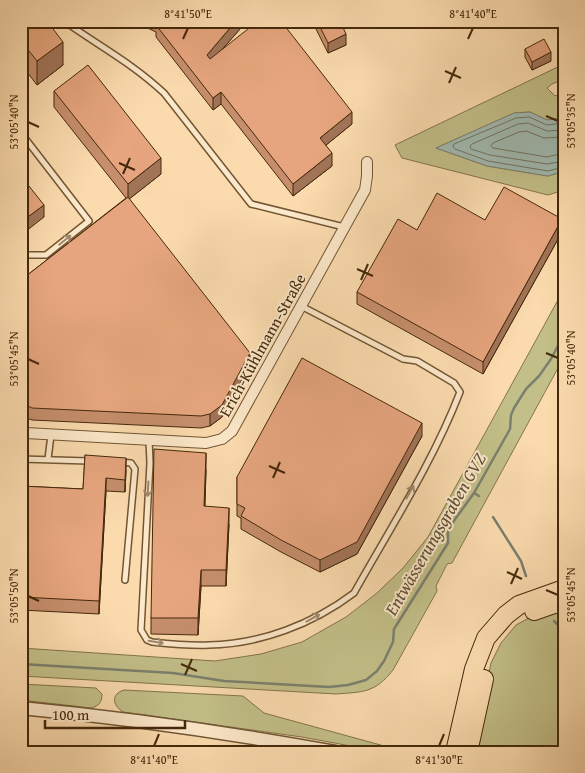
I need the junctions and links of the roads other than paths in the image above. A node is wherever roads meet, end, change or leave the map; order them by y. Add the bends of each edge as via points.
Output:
1 (64, 21) edge
2 (21, 133) edge
3 (367, 162) dead end
4 (344, 227) junction
5 (21, 255) edge
6 (300, 306) junction
7 (21, 431) edge
8 (51, 434) junction
9 (149, 440) junction
10 (21, 459) edge
11 (48, 459) junction
12 (97, 461) edge
13 (117, 462) edge
14 (125, 580) dead end
15 (564, 589) edge
16 (564, 604) edge
17 (21, 708) edge
18 (473, 732) junction
19 (335, 752) edge
20 (455, 752) edge
21 (468, 752) edge
22 (480, 752) edge

1 - 4 lane via 120,56 164,93 251,204
5 -> 2 lane via 46,255 89,221
3 - 4 street, Erich-Kühlmann-Straße via 365,190
4 - 6 street, Erich-Kühlmann-Straße
6 - 9 street, Erich-Kühlmann-Straße via 232,431 222,439 206,443
9 -> 6 lane via 141,630 147,640 210,645 271,635 310,620 354,593 447,424 460,392 454,383 416,361 403,359
7 - 8 street, Erich-Kühlmann-Straße
8 - 9 street, Erich-Kühlmann-Straße
8 - 11 lane
10 - 11 lane
11 - 12 lane
13 - 14 lane via 131,463 135,469
15 - 20 highway via 519,606 506,615 486,638 474,669
16 - 18 highway via 538,608 504,632 487,666
17 - 19 street via 107,716
18 - 21 highway
18 - 22 highway

